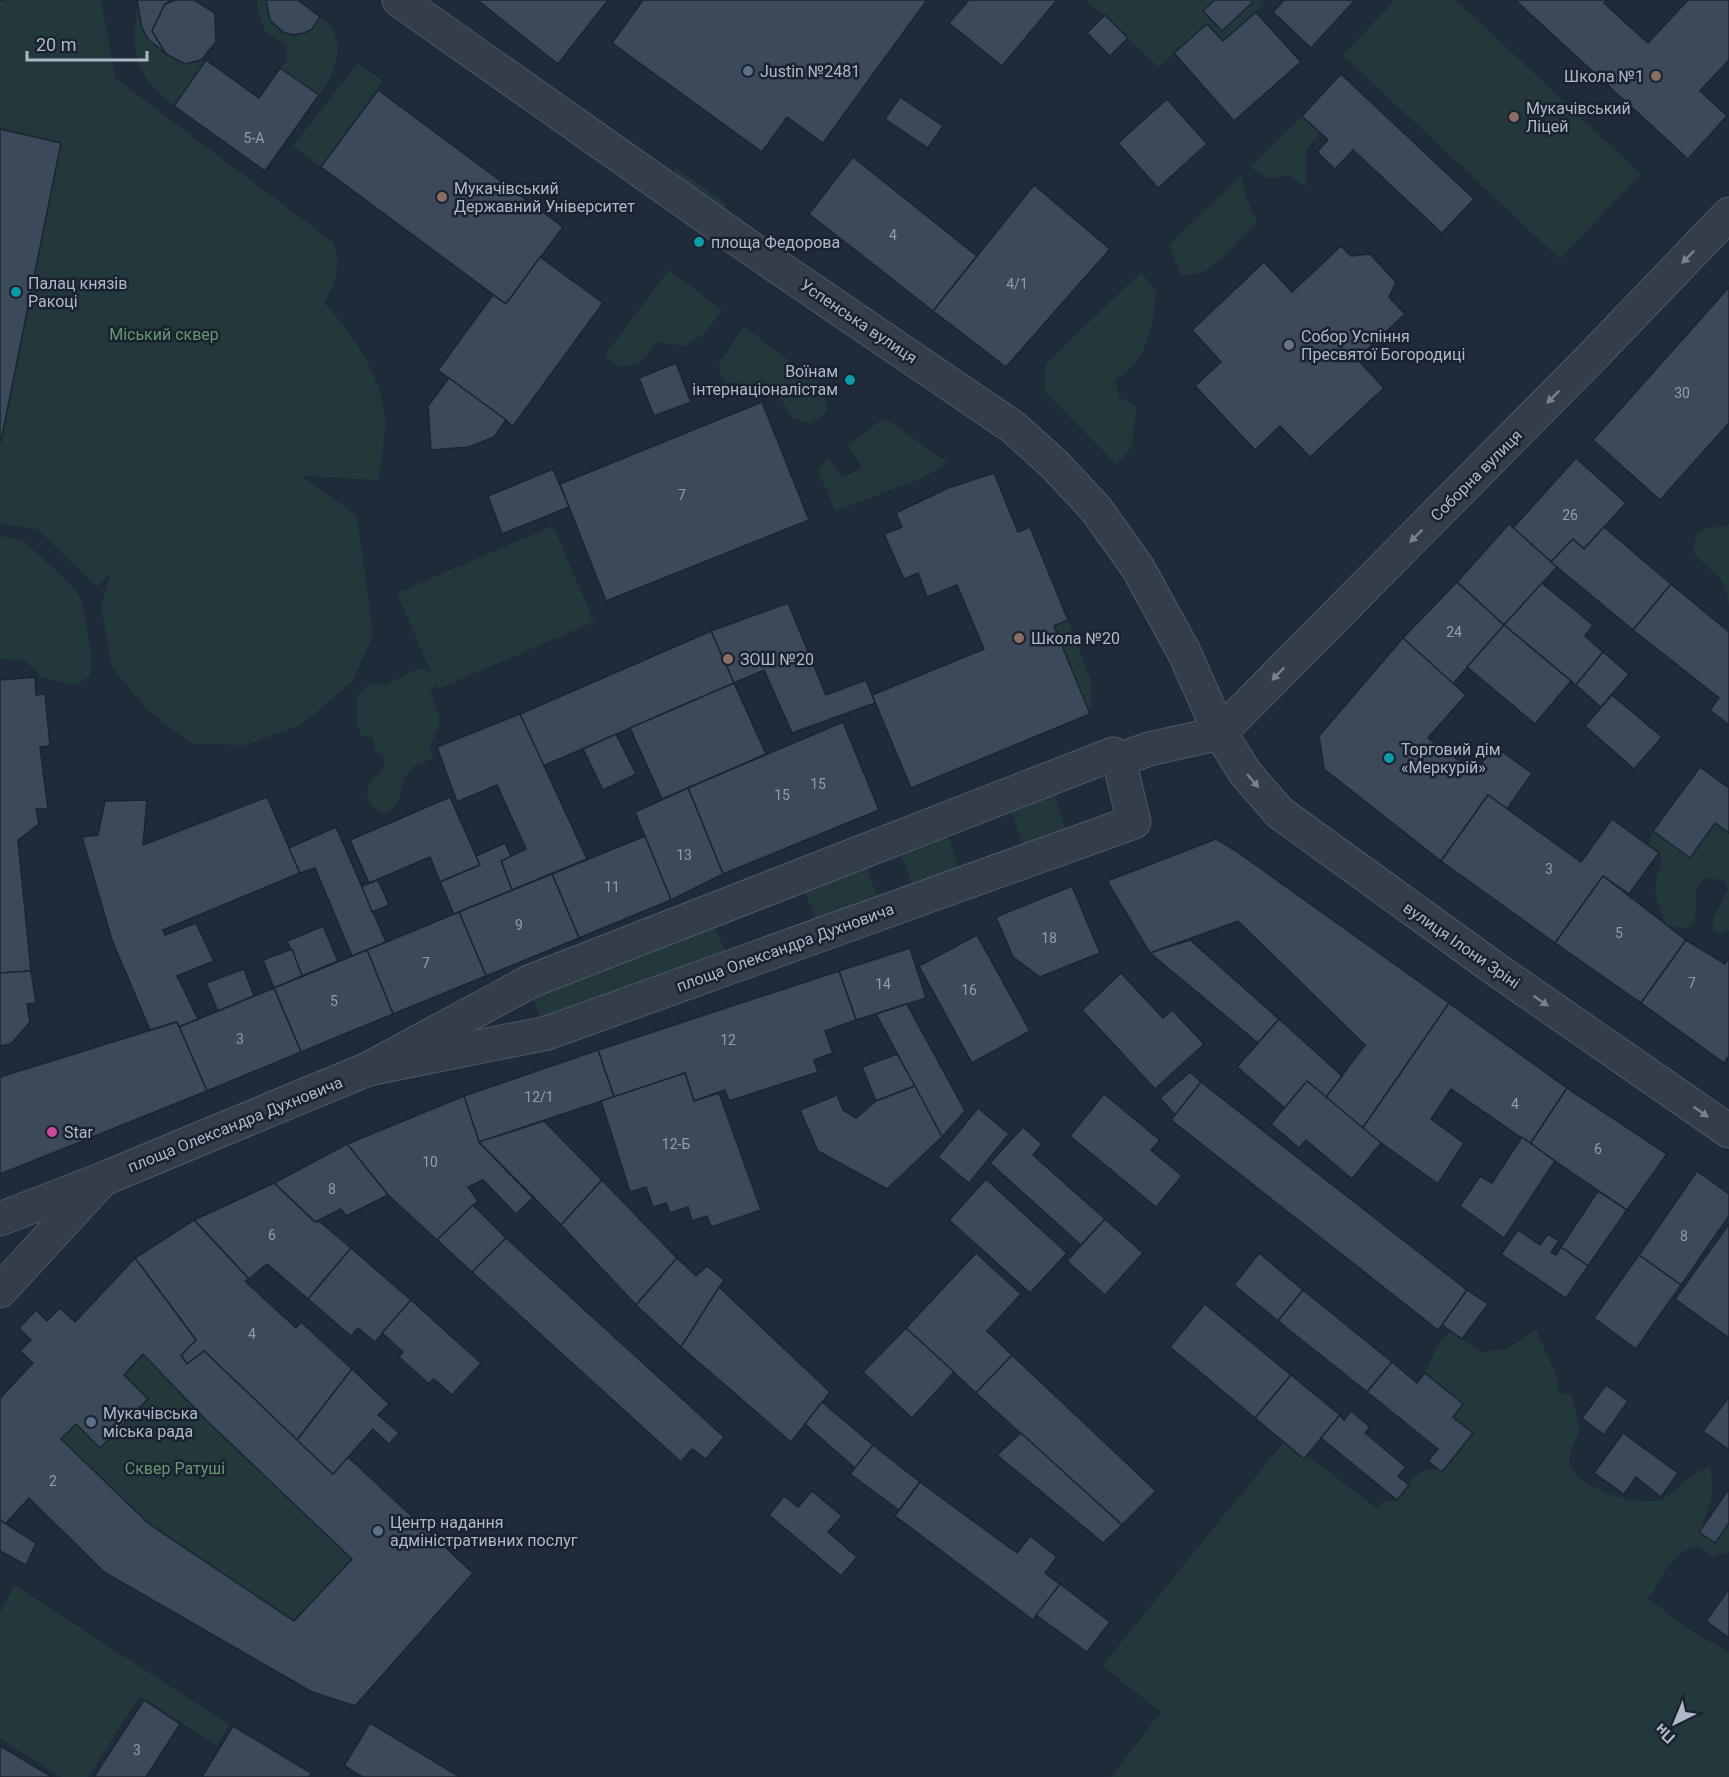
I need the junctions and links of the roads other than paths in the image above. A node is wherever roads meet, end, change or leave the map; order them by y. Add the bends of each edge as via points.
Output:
1 (399, 0) edge
2 (1729, 214) edge
3 (1220, 733) junction
4 (1119, 760) junction
5 (368, 1069) junction
6 (1729, 1131) edge
7 (103, 1179) junction
8 (0, 1219) edge
9 (0, 1291) edge

1 - 3 street, Успенська вулиця via 981,405 1055,465 1096,509 1138,568 1184,652
2 -> 3 street, Соборна вулиця
3 - 4 street, площа Олександра Духновича
3 -> 6 street, вулиця Ілони Зріні via 1246,774 1280,813
4 - 5 street, площа Олександра Духновича via 1113,754 531,981
4 - 5 street, площа Олександра Духновича via 1134,822 547,1033
5 - 7 street, площа Олександра Духновича
7 - 8 street, площа Олександра Духновича
7 - 9 street, площа Олександра Духновича

